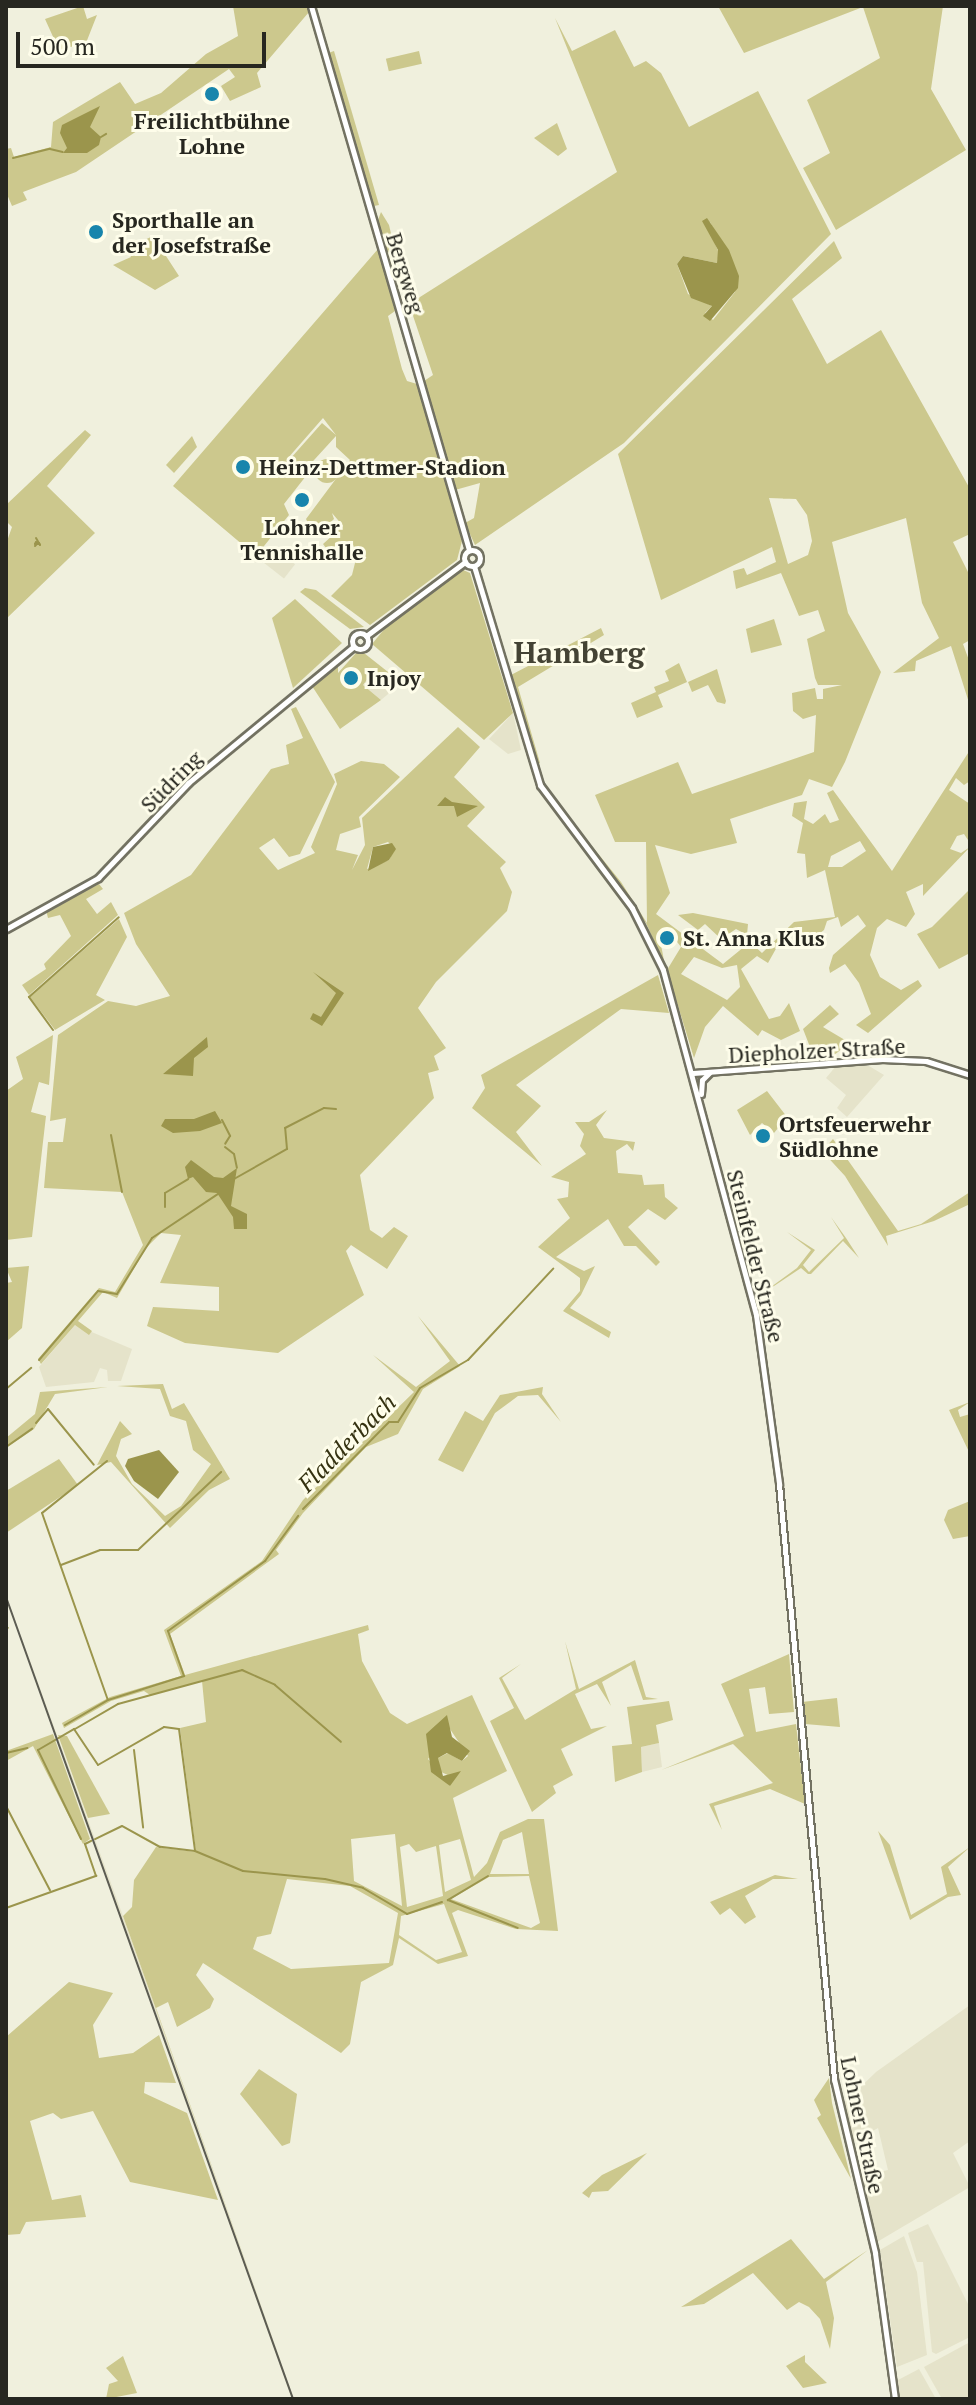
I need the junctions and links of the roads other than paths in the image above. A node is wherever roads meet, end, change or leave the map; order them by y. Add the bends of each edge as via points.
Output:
1 (311, 6) edge
2 (469, 550) junction
3 (465, 562) junction
4 (474, 566) junction
5 (366, 636) junction
6 (353, 647) junction
7 (529, 758) joint
8 (6, 929) edge
9 (711, 1071) junction
10 (693, 1073) junction
11 (970, 1075) edge
12 (700, 1101) junction
13 (810, 1807) joint
14 (895, 2399) edge

1 - 2 main road, Bergweg
2 - 3 main road
2 - 4 main road, Bergweg via 479,555
3 - 4 main road
3 - 5 main road
4 - 7 main road, Bergweg
5 - 6 main road via 364,648
5 - 6 main road via 354,635
6 - 8 main road, Südring via 188,783 98,878
7 - 10 main road, Steinfelder Straße via 540,785 644,928 663,970
9 - 10 main road, Diepholzer Straße
9 - 11 main road, Diepholzer Straße via 882,1059 926,1061
9 - 12 main road, Diepholzer Straße via 702,1080
10 - 12 main road, Steinfelder Straße
12 - 13 main road, Steinfelder Straße via 763,1345
13 - 14 main road, Lohner Straße via 834,2079 875,2253

